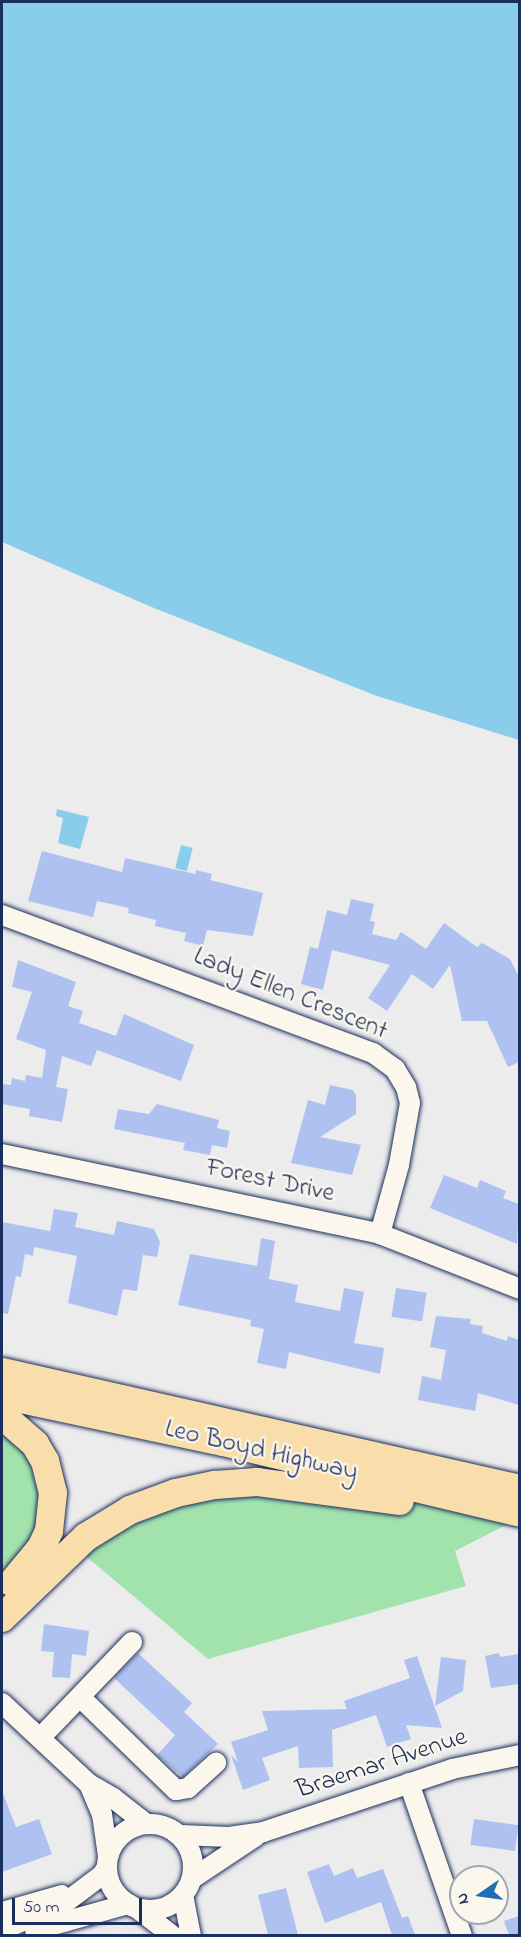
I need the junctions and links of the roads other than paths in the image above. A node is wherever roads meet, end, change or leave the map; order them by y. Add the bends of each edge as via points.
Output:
1 (2, 915) edge
2 (2, 1154) edge
3 (380, 1234) junction
4 (519, 1289) edge
5 (2, 1372) edge
6 (2, 1395) edge
7 (2, 1415) edge
8 (519, 1489) edge
9 (483, 1504) junction
10 (519, 1513) edge
11 (2, 1593) edge
12 (2, 1618) edge
13 (132, 1642) dead end
14 (80, 1697) junction
15 (3, 1706) edge
16 (40, 1738) junction
17 (519, 1755) edge
18 (216, 1763) dead end
19 (409, 1783) junction
20 (89, 1784) junction
21 (145, 1823) junction
22 (263, 1832) junction
23 (181, 1835) junction
24 (107, 1861) junction
25 (193, 1878) junction
26 (85, 1889) junction
27 (183, 1895) junction
28 (133, 1906) junction
29 (103, 1908) junction
30 (5, 1911) edge
31 (2, 1930) edge
32 (17, 1935) edge
33 (59, 1935) edge
34 (173, 1935) edge
35 (191, 1935) edge
36 (462, 1935) edge

1 - 3 street, Lady Ellen Crescent via 373,1053 395,1069 410,1103 399,1165
2 - 3 street, Forest Drive
3 - 4 street, Forest Drive
5 - 8 highway, Leo Boyd Highway
6 - 9 highway, Leo Boyd Highway via 223,1442
7 - 11 highway via 26,1433 45,1461 53,1512 41,1548
9 - 10 highway, Leo Boyd Highway
9 - 12 highway via 426,1504 257,1482 200,1487 138,1507 86,1536
13 - 14 street
14 - 16 street
14 - 18 street via 176,1790 188,1788
15 - 16 street
16 - 20 street
17 - 19 street, Braemar Avenue via 486,1759
19 - 22 street, Braemar Avenue
19 - 36 street
20 - 21 street
20 - 24 street via 102,1814
21 - 23 street via 159,1824
21 - 24 street via 122,1834
22 - 23 street, Braemar Avenue via 228,1837
22 - 25 street, Braemar Avenue
23 - 25 street via 191,1851
24 - 26 street
24 - 28 street via 116,1894
25 - 27 street
26 - 30 street
26 - 31 street via 48,1912
27 - 28 street via 170,1906 154,1910
27 - 35 street
28 - 29 street
28 - 34 street
29 - 32 street
29 - 33 street

